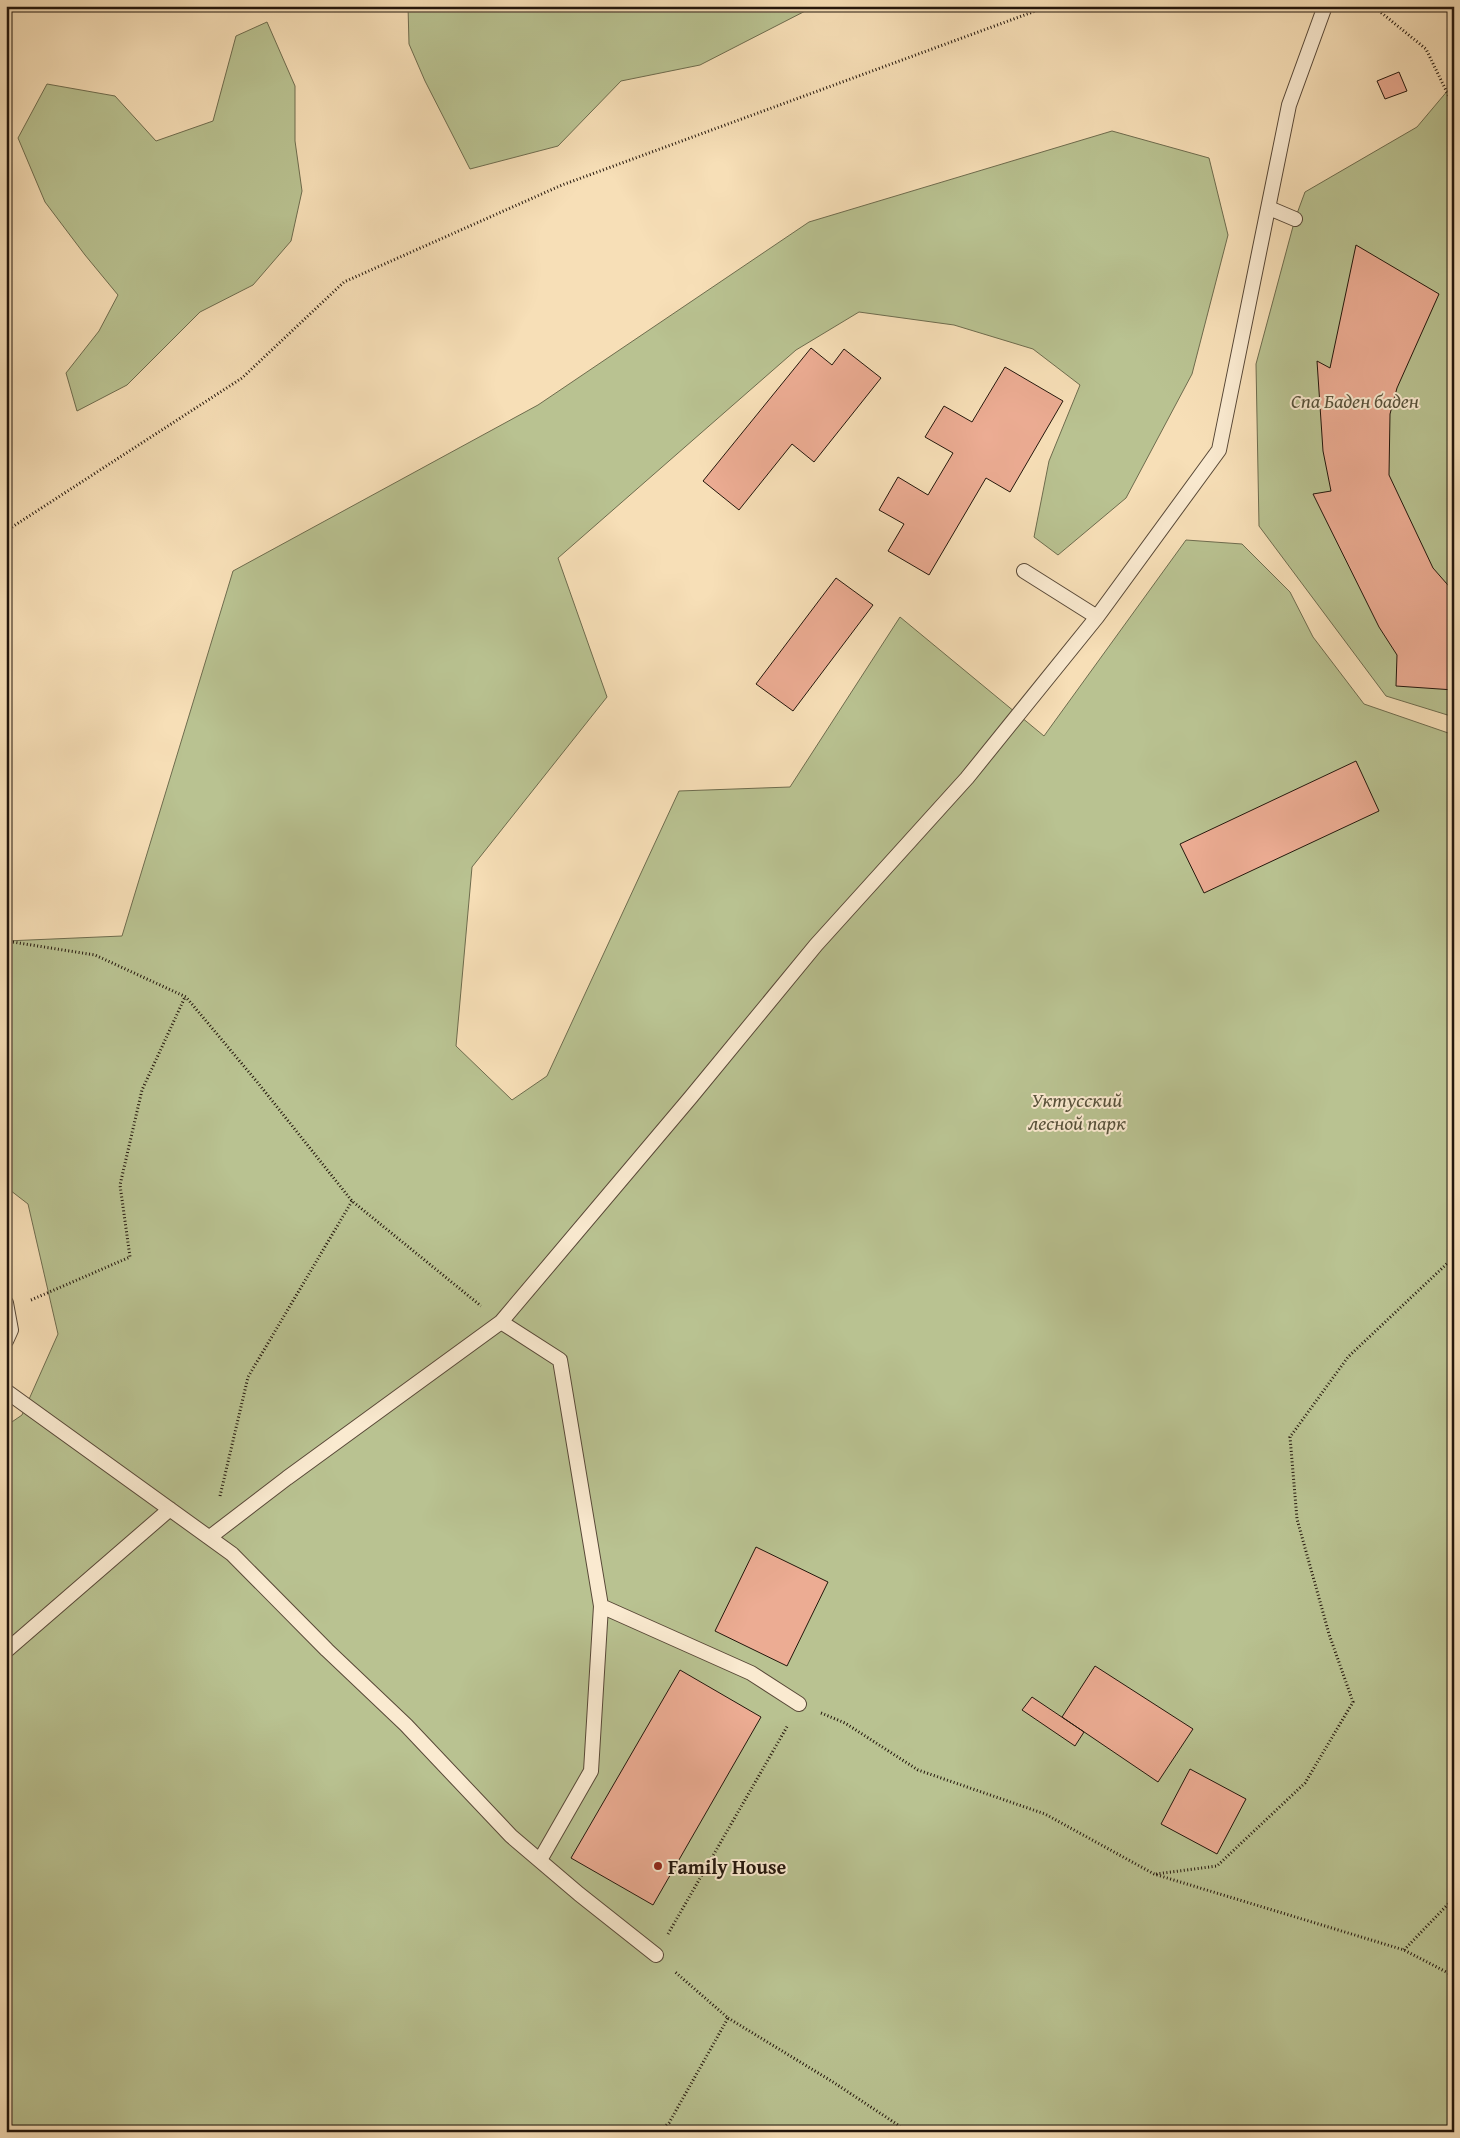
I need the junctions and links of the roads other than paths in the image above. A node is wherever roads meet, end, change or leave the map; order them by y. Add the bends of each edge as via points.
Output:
1 (1325, 6) edge
2 (1269, 208) junction
3 (1295, 219) dead end
4 (1024, 571) dead end
5 (1097, 617) junction
6 (7, 1307) edge
7 (501, 1322) junction
8 (6, 1341) edge
9 (6, 1390) edge
10 (170, 1508) junction
11 (210, 1537) junction
12 (601, 1606) junction
13 (6, 1651) edge
14 (799, 1704) road end
15 (540, 1860) junction
16 (656, 1955) road end

1 - 2 lane via 1289,105
2 - 3 lane
2 - 5 lane via 1218,450
4 - 5 lane
5 - 7 lane via 967,778 816,945
6 - 8 lane via 11,1330
7 - 11 lane
7 - 12 lane via 560,1360
9 - 10 lane
10 - 11 lane
10 - 13 lane
11 - 15 lane via 232,1554 406,1725 511,1836
12 - 14 lane via 752,1673
12 - 15 lane via 591,1771
15 - 16 lane

